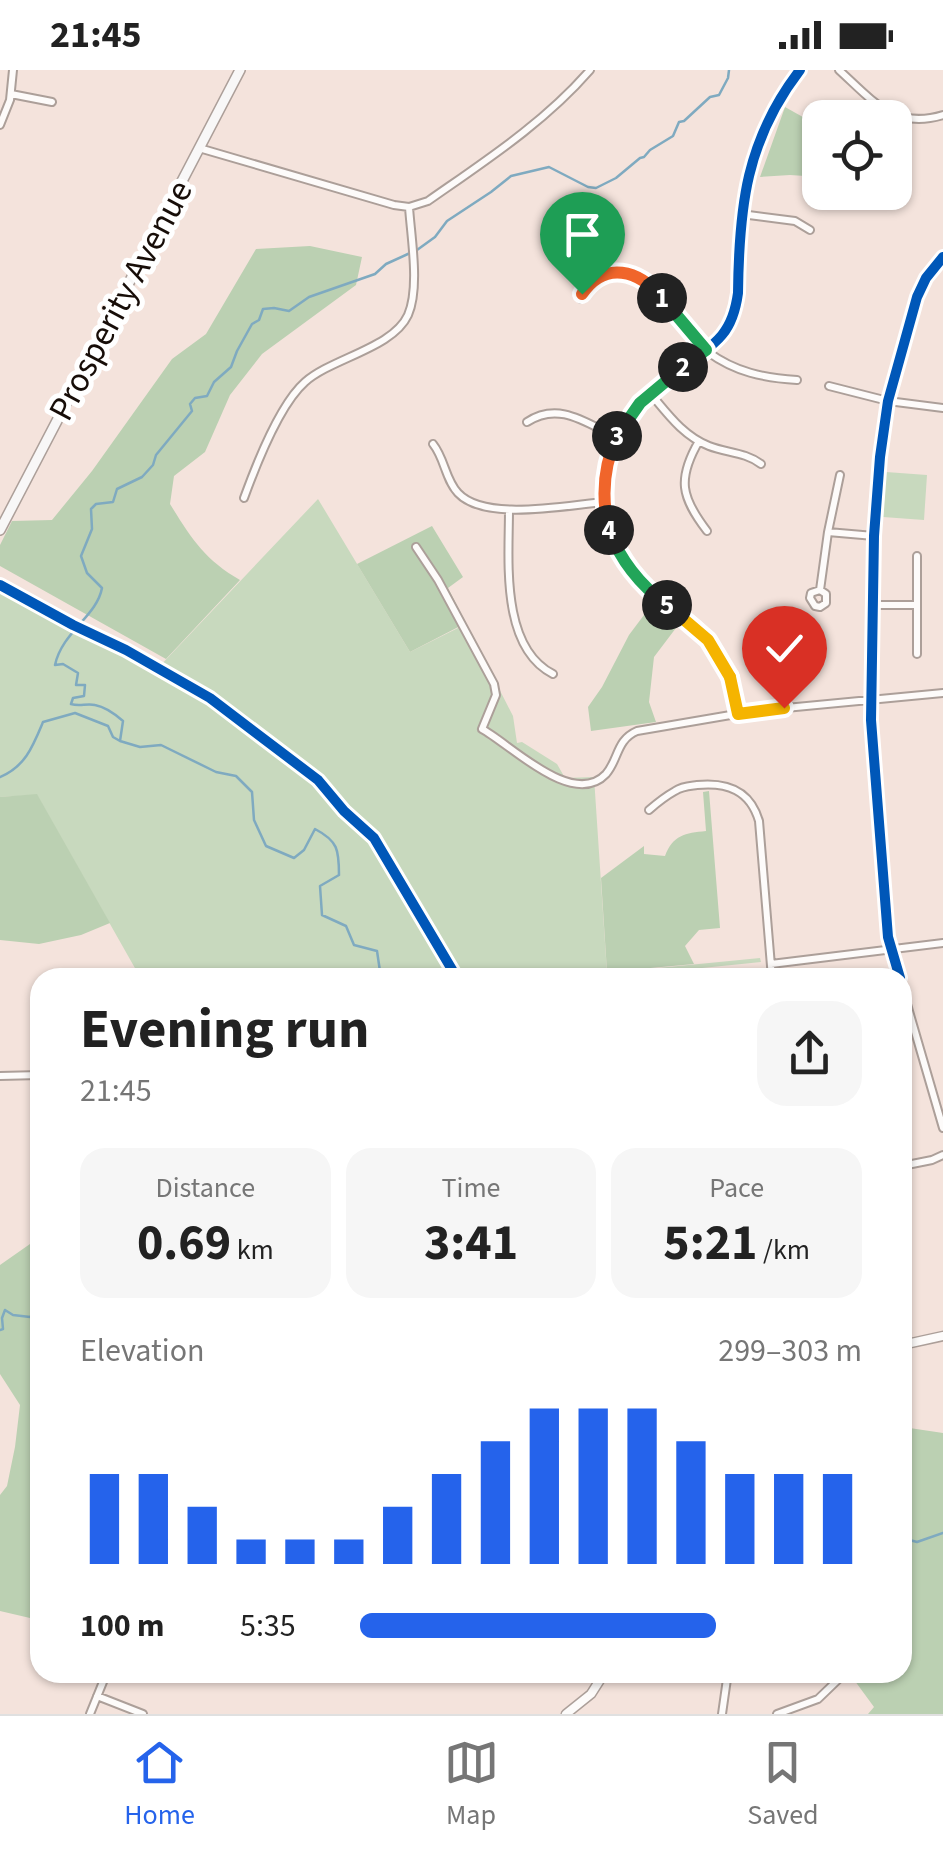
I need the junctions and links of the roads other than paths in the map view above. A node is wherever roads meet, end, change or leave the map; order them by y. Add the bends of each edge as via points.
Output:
1 (13, 70) edge
2 (240, 70) edge
3 (590, 70) edge
4 (800, 70) edge
5 (839, 70) edge
6 (11, 94) junction
7 (52, 102) dead end
8 (943, 115) edge
9 (0, 125) edge
10 (199, 148) junction
11 (409, 207) junction
12 (741, 214) junction
13 (810, 230) dead end
14 (943, 256) edge
15 (580, 299) dead end
16 (706, 350) junction
17 (797, 380) dead end
18 (829, 386) dead end
19 (650, 393) junction
20 (888, 401) junction
21 (943, 408) edge
22 (527, 422) dead end
23 (616, 437) junction
24 (699, 441) junction
25 (432, 444) dead end
26 (761, 464) dead end
27 (840, 475) dead end
28 (244, 498) dead end
29 (604, 502) junction
30 (509, 510) junction
31 (0, 530) edge
32 (706, 531) dead end
33 (828, 532) junction
34 (874, 536) junction
35 (416, 547) dead end
36 (917, 556) dead end
37 (820, 590) dead end
38 (873, 605) junction
39 (917, 605) junction
40 (916, 654) dead end
41 (553, 674) dead end
42 (943, 693) edge
43 (871, 700) junction
44 (738, 714) junction
45 (649, 810) dead end
46 (943, 944) edge
47 (890, 950) junction
48 (770, 964) junction
49 (771, 968) edge
50 (896, 968) edge
51 (912, 1017) edge
52 (30, 1074) edge
53 (0, 1076) edge
54 (939, 1099) edge
55 (943, 1128) edge
56 (943, 1155) edge
57 (912, 1164) edge
58 (943, 1336) edge
59 (912, 1344) edge
60 (102, 1683) edge
61 (598, 1683) edge
62 (726, 1683) edge
63 (834, 1683) edge
64 (97, 1696) junction
65 (90, 1714) edge
66 (144, 1714) edge
67 (566, 1714) edge
68 (722, 1714) edge
69 (777, 1714) edge

1 - 6 street
2 - 10 main road, Prosperity Avenue
3 - 11 street via 512,142
4 - 12 street via 760,140
5 - 8 street via 890,114 919,120
6 - 7 street
6 - 9 street
10 - 11 street
10 - 31 main road, Prosperity Avenue
11 - 28 street via 412,294 403,323 295,392
12 - 13 street via 795,221
12 - 16 street via 736,304
14 - 20 street via 920,289
15 - 16 street via 605,275 638,276
16 - 17 street via 746,372
16 - 19 street
18 - 20 street
19 - 23 street
19 - 24 street
20 - 21 street
20 - 34 street
22 - 23 street via 561,413
23 - 29 street
24 - 26 street
24 - 32 street via 684,486
25 - 30 street via 462,497
27 - 33 street
29 - 30 street
29 - 44 street via 629,570 717,652
30 - 41 street via 514,616 535,660
33 - 34 street
33 - 37 street
34 - 38 street
35 - 44 street via 494,684 496,696 482,729 554,779 603,777 623,740 638,732
36 - 39 street
38 - 39 street
38 - 43 street
39 - 40 street
42 - 43 street
43 - 44 street
43 - 47 street
45 - 48 street via 682,787 709,784 736,789 753,805
46 - 47 street
47 - 48 street
47 - 50 street
48 - 49 street
51 - 54 street
52 - 53 street
54 - 55 street
56 - 57 street
58 - 59 street
60 - 64 street
61 - 67 street
62 - 68 street
63 - 69 street via 818,1698
64 - 65 street
64 - 66 street

